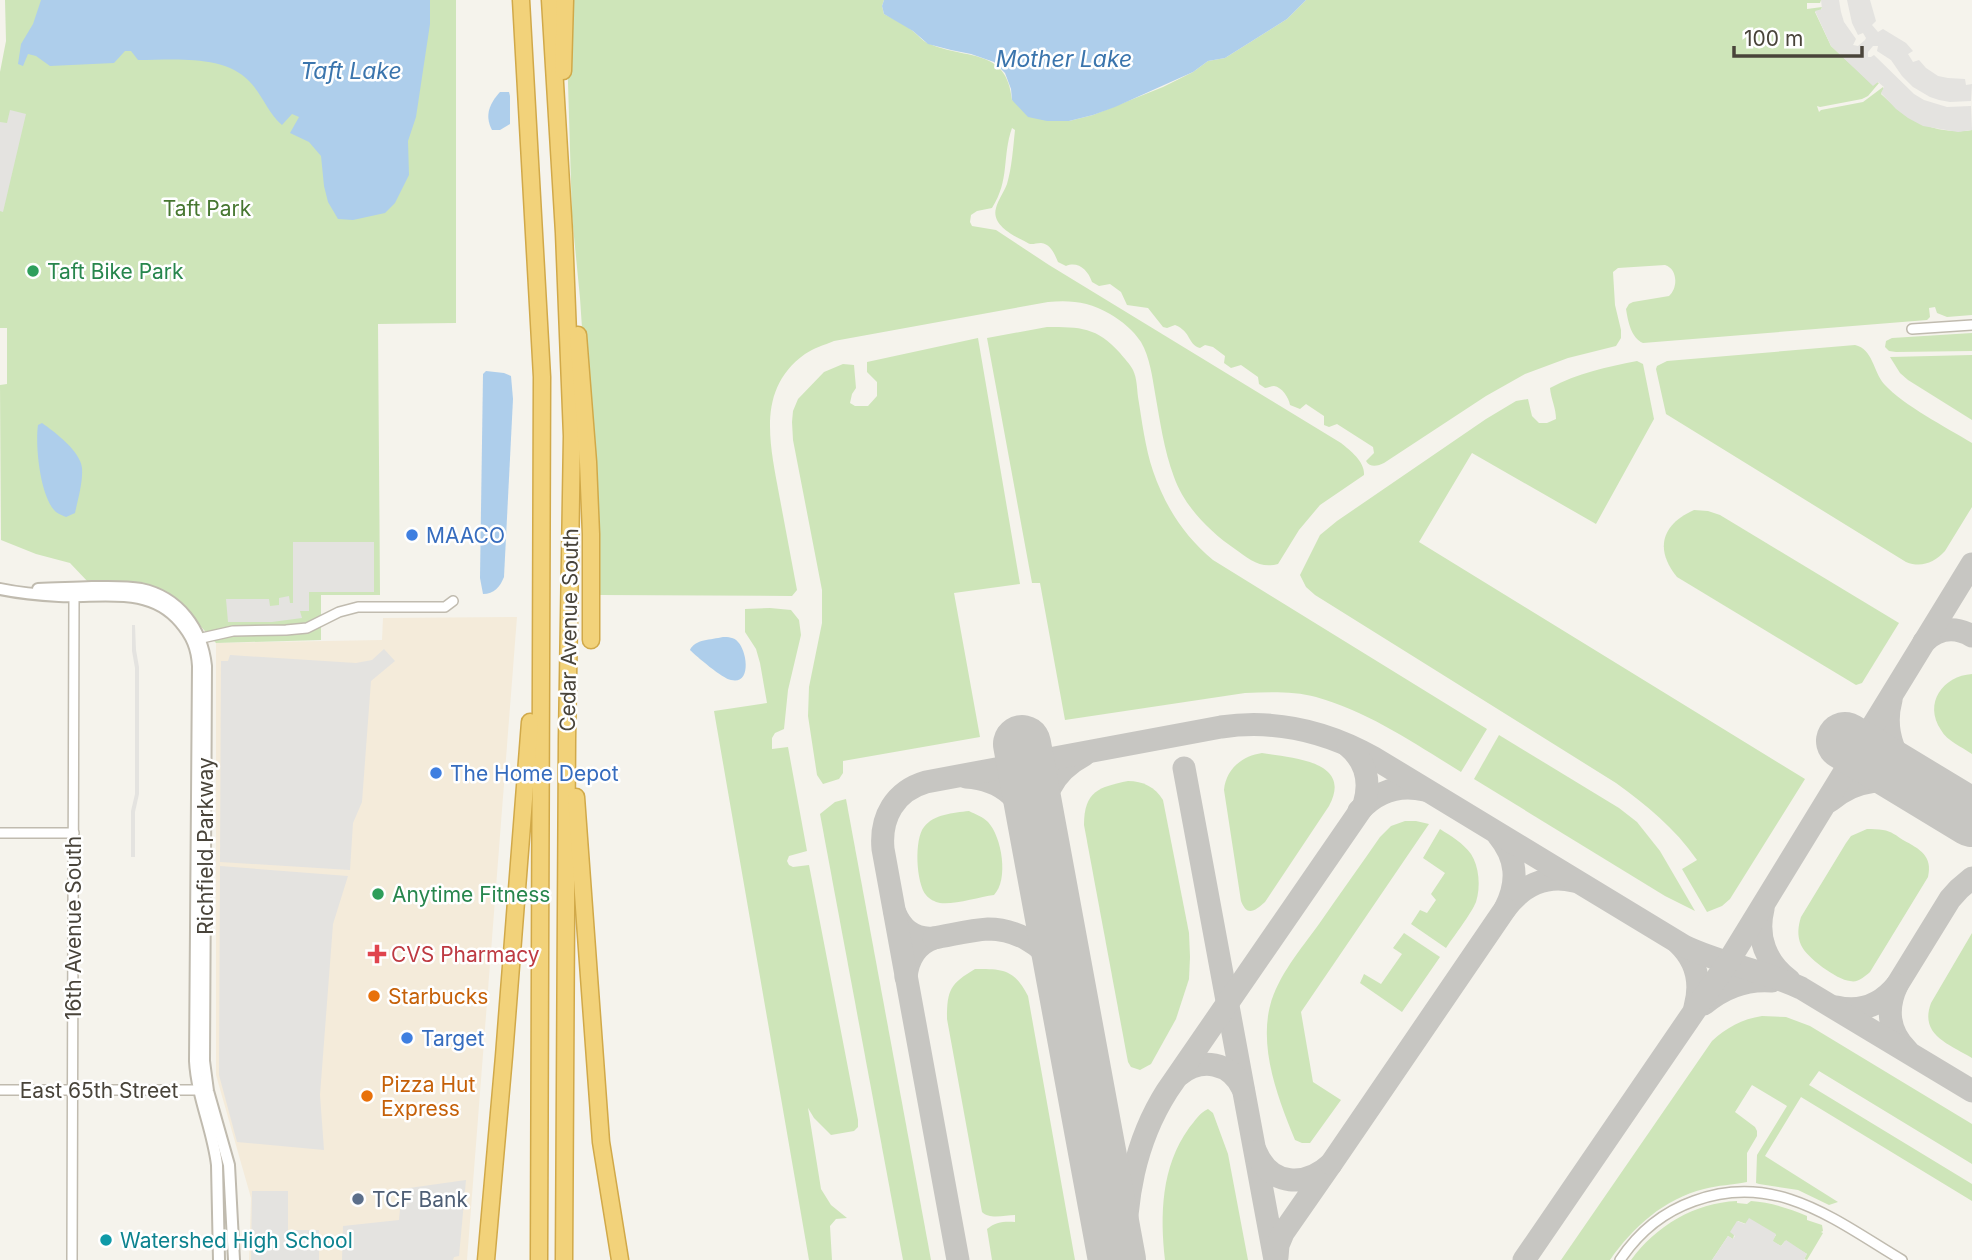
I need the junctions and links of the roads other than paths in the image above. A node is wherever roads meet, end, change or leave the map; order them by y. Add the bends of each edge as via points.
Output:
1 (512, 0) edge
2 (521, 0) edge
3 (550, 0) edge
4 (565, 0) edge
5 (524, 63) junction
6 (560, 171) junction
7 (564, 233) junction
8 (1972, 325) edge
9 (1912, 330) dead end
10 (0, 589) edge
11 (14, 592) junction
12 (74, 596) junction
13 (453, 601) dead end
14 (540, 604) junction
15 (569, 606) junction
16 (197, 639) junction
17 (591, 640) dead end
18 (0, 833) edge
19 (74, 833) junction
20 (0, 1090) edge
21 (72, 1090) junction
22 (199, 1090) junction
23 (217, 1217) junction
24 (72, 1260) edge
25 (219, 1260) edge
26 (234, 1260) edge
27 (486, 1260) edge
28 (539, 1260) edge
29 (564, 1260) edge
30 (620, 1260) edge
31 (1620, 1260) edge
32 (1902, 1260) edge

1 - 5 highway
2 - 5 highway, Cedar Avenue South
3 - 6 highway, Cedar Avenue South
4 - 6 highway
5 - 14 highway, Cedar Avenue South via 542,377
6 - 7 highway, Cedar Avenue South
7 - 15 highway, Cedar Avenue South via 572,436
7 - 17 highway via 575,293 588,462
8 - 9 street
10 - 11 street, Richfield Parkway
11 - 12 street, Richfield Parkway
11 - 16 street, Richfield Parkway via 59,587 142,589 164,597 184,613
12 - 16 street, Richfield Parkway via 150,600
12 - 19 street, 16th Avenue South
13 - 16 street via 445,607 358,607 307,628 233,631
14 - 27 highway
14 - 28 highway, Cedar Avenue South
15 - 29 highway, Cedar Avenue South
15 - 30 highway via 579,849 601,1142
16 - 22 street, Richfield Parkway via 195,1061
16 - 26 street, Richfield Parkway via 206,666 204,1061 229,1165
18 - 19 street
19 - 21 street, 16th Avenue South
20 - 21 street, East 65th Street
21 - 22 street, East 65th Street
21 - 24 street, 16th Avenue South
22 - 23 street, Richfield Parkway via 216,1152
23 - 25 street, Richfield Parkway
23 - 26 street via 226,1221
31 - 32 street via 1634,1240 1671,1210 1703,1197 1738,1191 1780,1195 1806,1205

